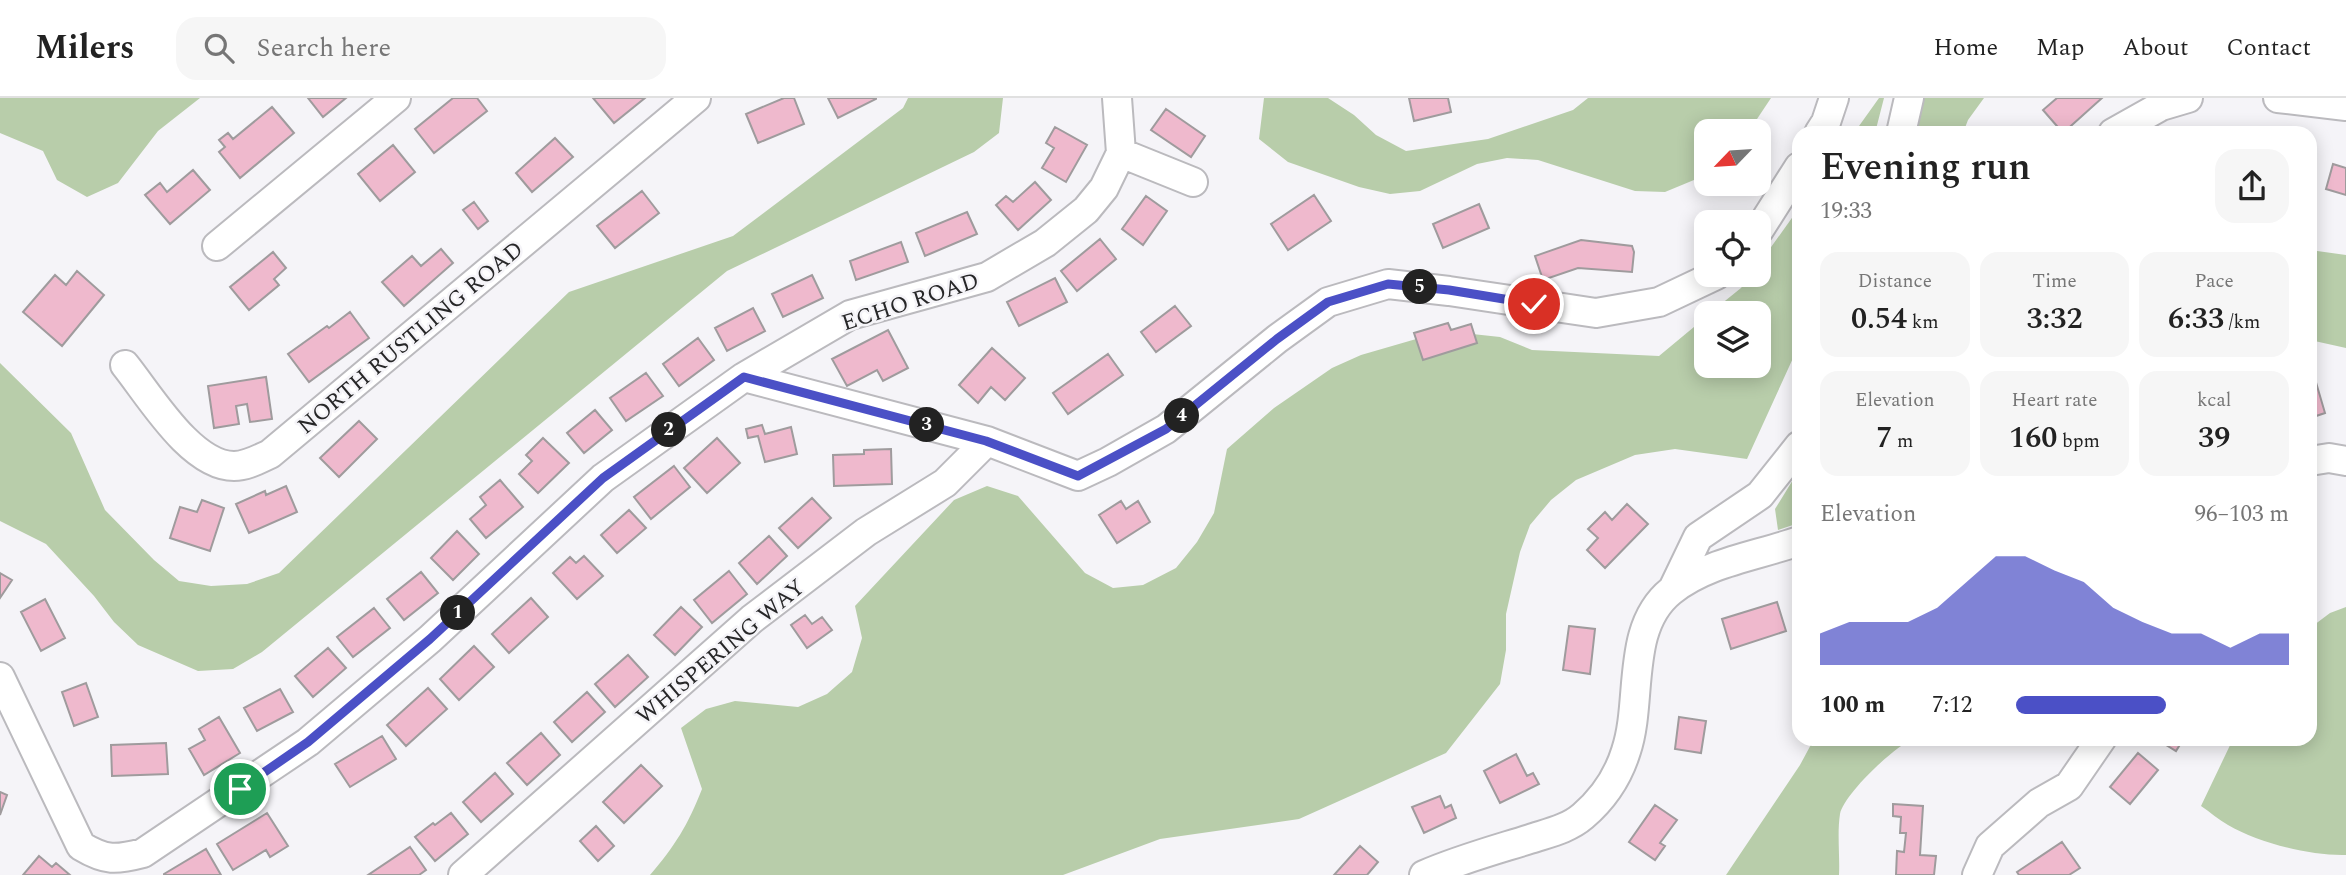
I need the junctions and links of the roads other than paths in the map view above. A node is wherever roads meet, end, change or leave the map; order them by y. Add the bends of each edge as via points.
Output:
1 (396, 98) edge
2 (696, 98) edge
3 (1117, 98) edge
4 (1834, 98) edge
5 (1909, 98) edge
6 (2188, 98) edge
7 (2286, 99) edge
8 (2346, 106) edge
9 (2346, 122) edge
10 (1823, 126) edge
11 (1903, 126) edge
12 (2125, 126) edge
13 (1121, 153) junction
14 (1792, 178) edge
15 (1193, 182) dead end
16 (1771, 211) edge
17 (217, 246) dead end
18 (1694, 285) edge
19 (125, 365) dead end
20 (744, 377) junction
21 (986, 441) junction
22 (1792, 455) edge
23 (2317, 460) edge
24 (2346, 461) edge
25 (1792, 543) edge
26 (1673, 589) junction
27 (0, 677) edge
28 (2096, 746) edge
29 (463, 875) edge
30 (1424, 875) edge
31 (1977, 875) edge

1 - 17 street
2 - 19 street, NORTH RUSTLING ROAD via 270,454 253,462 222,464 193,447
3 - 13 street
4 - 10 street
5 - 11 street
6 - 12 street via 2161,106
7 - 8 street
7 - 9 street
13 - 15 street
13 - 20 street, ECHO ROAD via 1104,188 1086,210 1045,243 987,277 850,315
14 - 16 street
18 - 21 street via 1659,302 1596,313 1388,284 1328,302 1166,429 1078,476
20 - 21 street
20 - 27 street, ECHO ROAD via 603,478 430,639 308,742 143,853 108,859 81,846
21 - 29 street, WHISPERING WAY via 945,483 866,532 752,619
22 - 26 street via 1760,495 1698,537
23 - 24 street
25 - 26 street via 1711,569
26 - 30 street via 1647,625 1627,748 1607,792 1571,824
28 - 31 street via 2069,786 2039,803 1990,846

